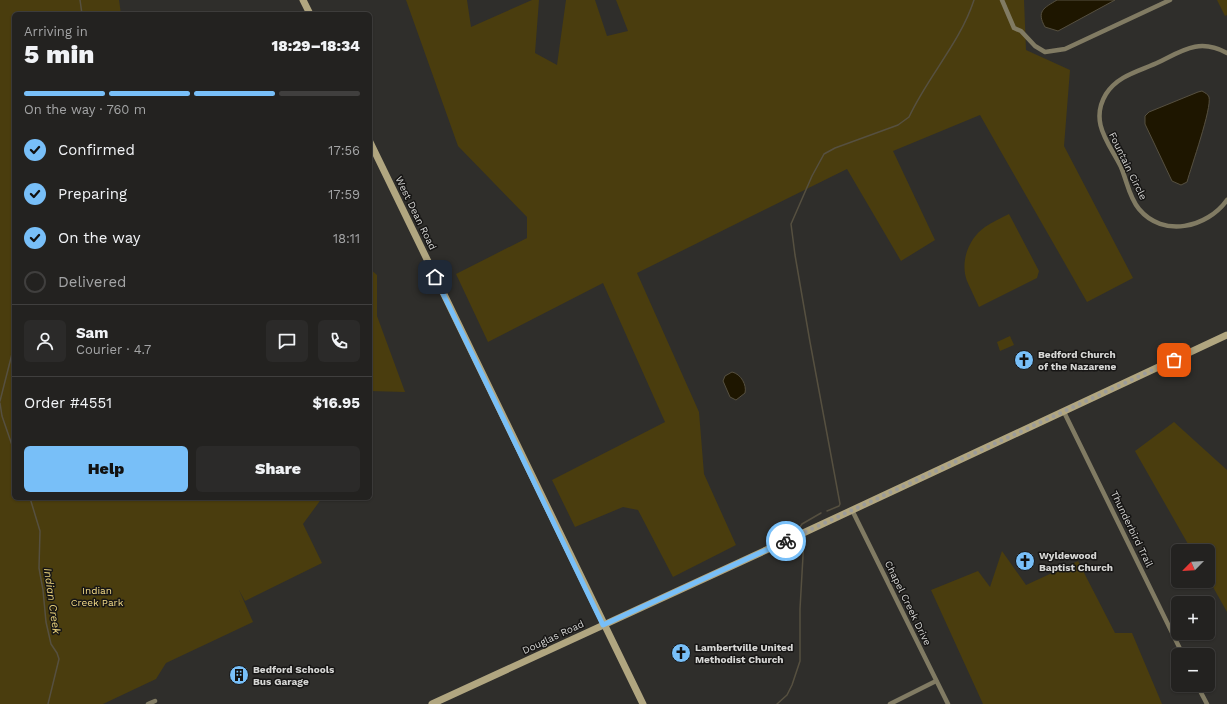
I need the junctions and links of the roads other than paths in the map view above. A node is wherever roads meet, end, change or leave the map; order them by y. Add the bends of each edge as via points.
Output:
1 (303, 0) edge
2 (1002, 0) edge
3 (1170, 0) edge
4 (309, 12) edge
5 (1227, 53) edge
6 (372, 146) edge
7 (1227, 200) edge
8 (1227, 335) edge
9 (1064, 412) junction
10 (852, 510) junction
11 (603, 625) junction
12 (1180, 648) edge
13 (936, 681) junction
14 (1201, 692) edge
15 (155, 700) dead end
16 (148, 704) edge
17 (432, 704) edge
18 (643, 704) edge
19 (890, 704) edge
20 (948, 704) edge
21 (1207, 704) edge

1 - 4 street
2 - 3 street via 1014,28 1045,52 1069,47
5 - 7 street, Fountain Circle via 1208,46 1192,47 1128,74 1118,80 1107,93 1101,105 1100,119 1103,134 1121,167 1134,202 1148,218 1168,226 1192,225 1209,217
6 - 11 street, West Dean Road
8 - 9 street, Douglas Road
9 - 10 street, Douglas Road
9 - 12 street, Thunderbird Trail
10 - 11 street, Douglas Road
10 - 13 street, Chapel Creek Drive
11 - 17 street, Douglas Road
11 - 18 street, West Dean Road
13 - 19 street
13 - 20 street, Chapel Creek Drive
14 - 21 street
15 - 16 street

